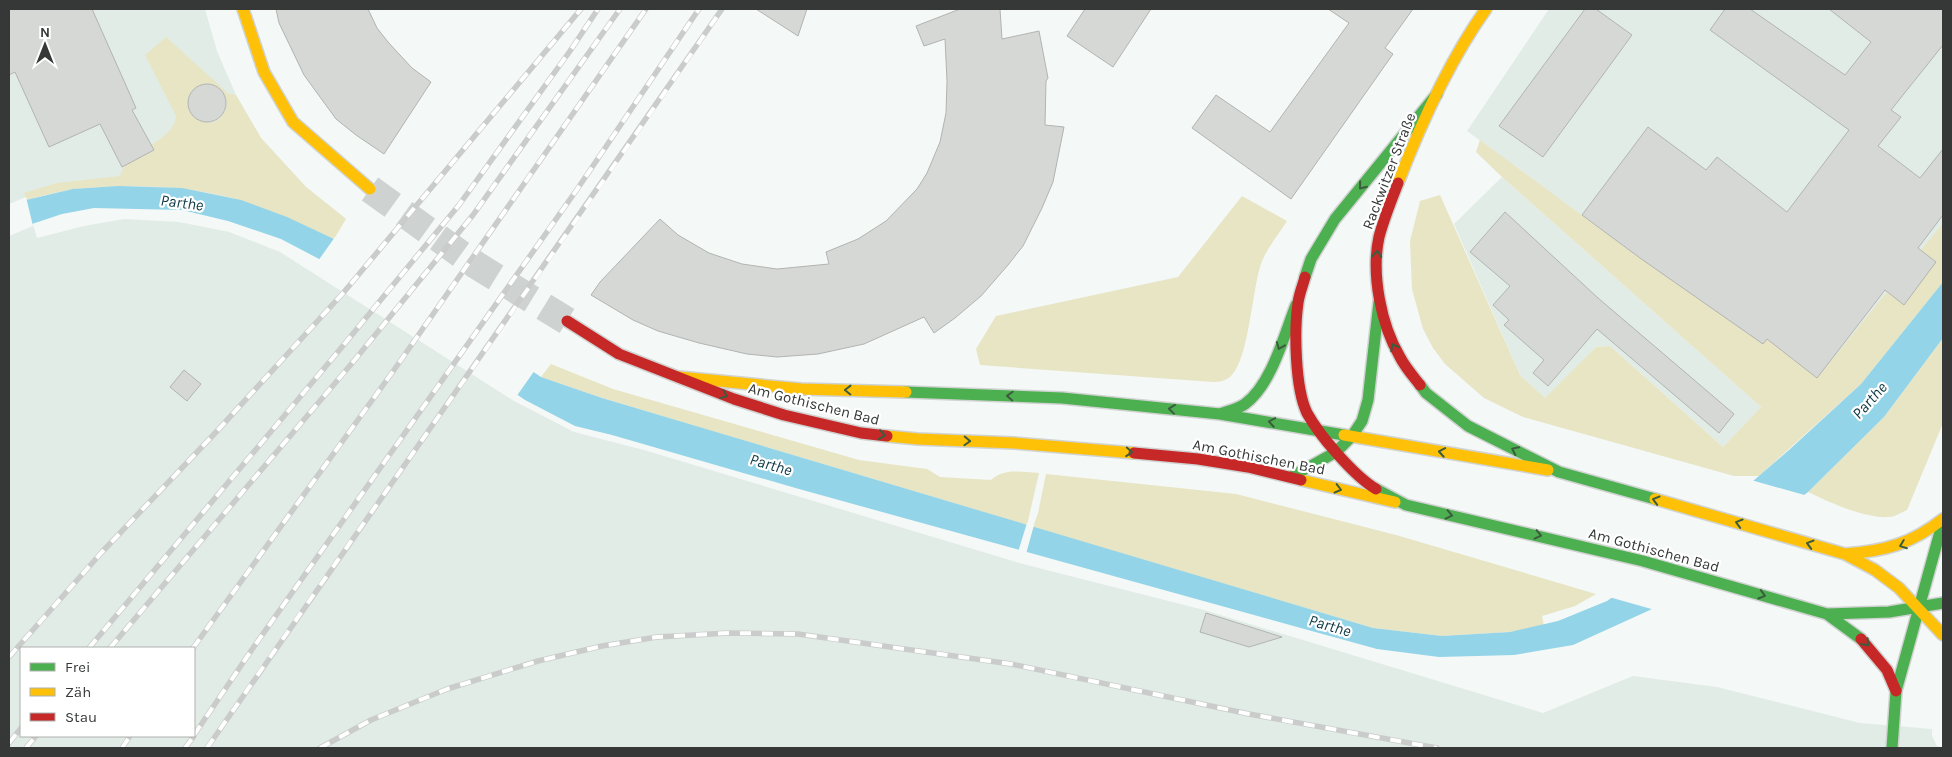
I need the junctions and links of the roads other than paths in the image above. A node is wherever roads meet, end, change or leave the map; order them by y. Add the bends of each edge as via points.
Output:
1 (243, 9) edge
2 (1486, 9) edge
3 (1437, 94) junction
4 (370, 189) tunnel mouth
5 (1298, 301) junction
6 (1379, 302) junction
7 (567, 322) tunnel mouth
8 (679, 377) junction
9 (1220, 414) junction
10 (1320, 431) junction
11 (1352, 436) junction
12 (1336, 452) junction
13 (1559, 472) junction
14 (1290, 477) junction
15 (1406, 505) junction
16 (1943, 520) edge
17 (1845, 554) junction
18 (1943, 603) edge
19 (1920, 608) junction
20 (1827, 614) junction
21 (1943, 635) edge
22 (1896, 691) junction
23 (1892, 748) edge

1 - 4 main road via 264,72 293,122
2 - 3 main road, Rackwitzer Straße
3 -> 5 main road, Rackwitzer Straße via 1330,226 1311,258
6 -> 3 main road, Rackwitzer Straße via 1377,259 1385,217 1408,156
5 -> 9 main road via 1261,384 1247,402
5 - 10 main road, Rackwitzer Straße via 1296,338 1301,390 1307,412
6 - 11 main road via 1366,410
13 -> 6 main road, Rackwitzer Straße via 1468,426 1433,399 1400,358 1390,340
7 - 8 main road, Am Gothischen Bad via 619,354
9 -> 8 main road, Am Gothischen Bad via 1062,398 801,389
8 -> 14 main road, Am Gothischen Bad via 784,415 861,432 918,439 1143,453 1217,462
10 -> 9 main road, Am Gothischen Bad
10 - 11 main road, Am Gothischen Bad
10 - 12 main road, Am Gothischen Bad
11 - 12 main road
13 -> 11 main road, Am Gothischen Bad
12 - 14 main road
12 - 15 main road via 1374,488
17 -> 13 main road, Am Gothischen Bad
14 -> 15 main road, Am Gothischen Bad
15 -> 20 main road, Am Gothischen Bad via 1643,560
16 -> 17 main road, Am Gothischen Bad via 1904,545
16 - 19 main road
17 - 19 main road, Am Gothischen Bad via 1896,584
18 - 19 main road
19 - 20 main road, Am Gothischen Bad
19 - 21 main road, Am Gothischen Bad
19 - 22 main road
20 -> 22 main road, Am Gothischen Bad via 1857,634 1868,646 1887,670
22 - 23 main road

